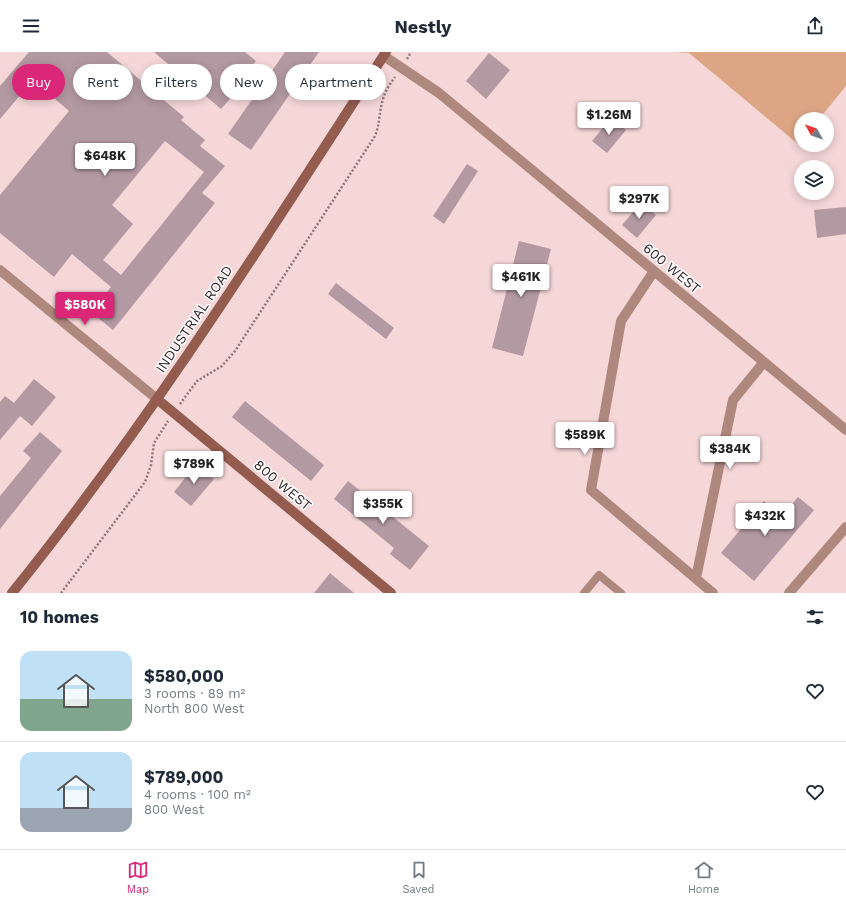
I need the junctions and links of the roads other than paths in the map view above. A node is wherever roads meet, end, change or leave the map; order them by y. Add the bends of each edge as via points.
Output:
1 (385, 54) edge
2 (0, 270) edge
3 (654, 271) junction
4 (764, 362) junction
5 (157, 399) junction
6 (846, 430) edge
7 (846, 527) edge
8 (696, 578) junction
9 (12, 593) edge
10 (391, 593) edge
11 (584, 593) edge
12 (620, 593) edge
13 (713, 593) edge
14 (789, 593) edge

1 - 3 street, 600 WEST via 439,93
1 - 5 street, INDUSTRIAL ROAD
2 - 5 street
3 - 4 street, 600 WEST
3 - 8 street via 621,321 590,490
4 - 6 street, 600 WEST
4 - 8 street via 733,400
5 - 9 street, INDUSTRIAL ROAD via 102,476
5 - 10 street, 800 WEST
7 - 14 street
8 - 13 street
11 - 12 lane via 599,575

